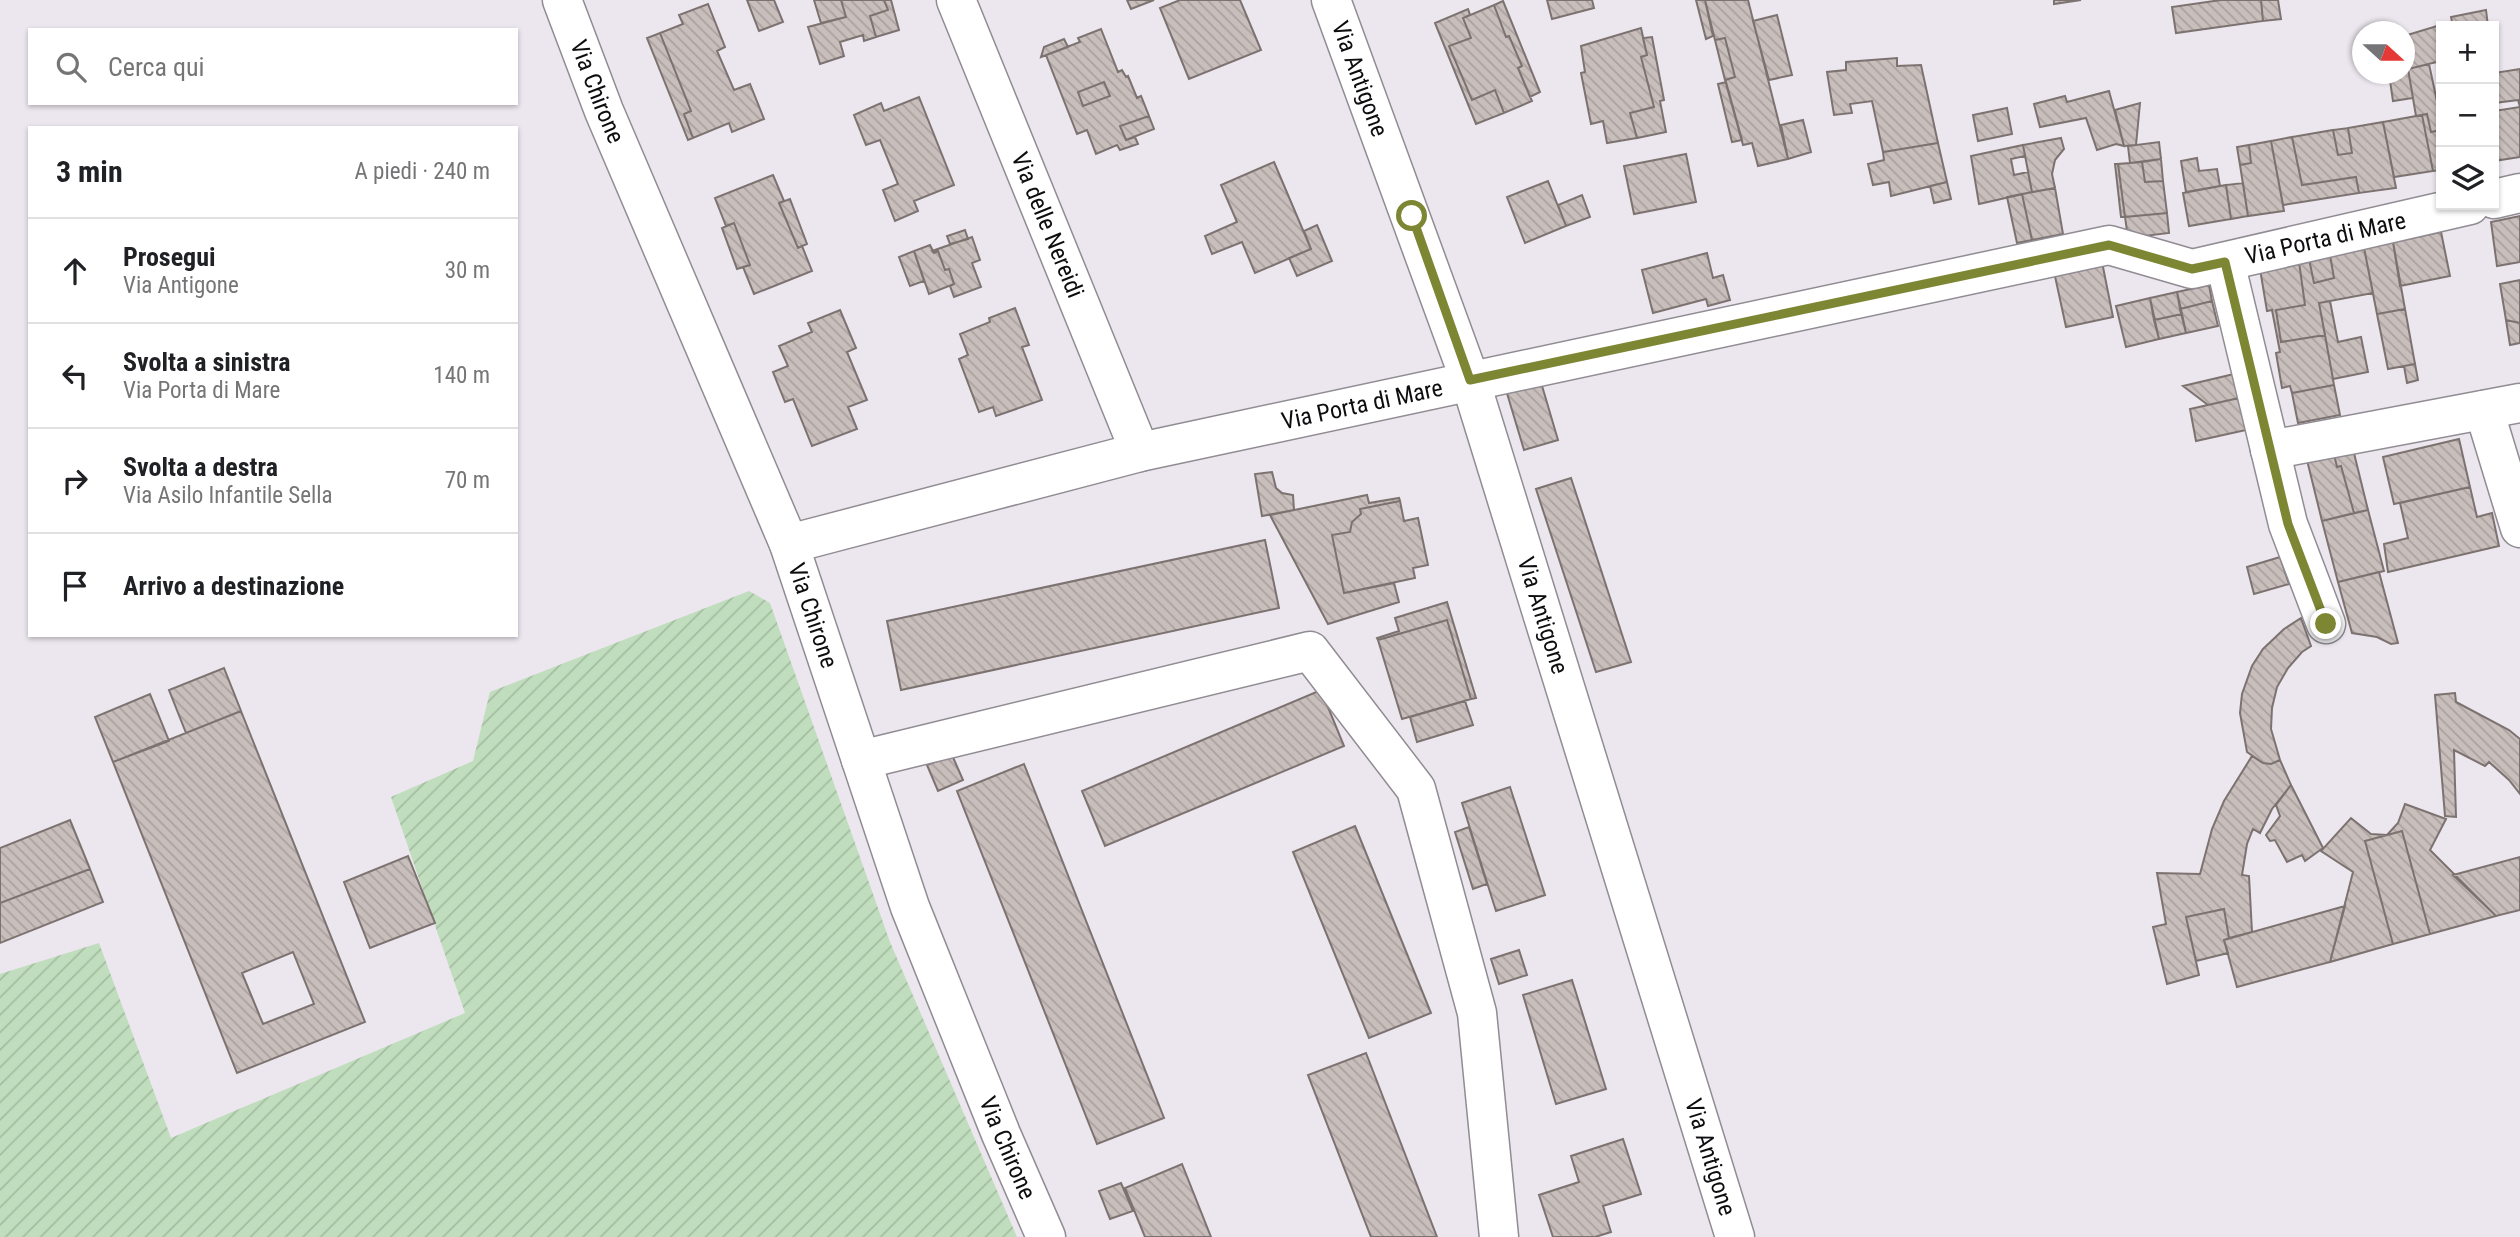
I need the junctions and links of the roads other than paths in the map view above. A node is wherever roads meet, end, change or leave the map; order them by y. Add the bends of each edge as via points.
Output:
1 (562, 0) edge
2 (957, 0) edge
3 (1331, 0) edge
4 (2520, 193) edge
5 (2499, 198) edge
6 (2449, 210) edge
7 (2225, 262) junction
8 (1470, 380) junction
9 (2502, 406) edge
10 (2270, 450) junction
11 (1140, 452) junction
12 (2520, 528) edge
13 (789, 544) junction
14 (2326, 624) dead end
15 (861, 760) junction
16 (1045, 1237) edge
17 (1499, 1237) edge
18 (1735, 1237) edge

1 - 13 street, Via Chirone via 604,111
2 - 11 street, Via delle Nereidi
3 - 8 street, Via Antigone
4 - 5 street
6 - 7 street, Via Porta di Mare
7 - 8 street, Via Porta di Mare via 2192,269 2109,245
7 - 10 street
8 - 11 street, Via Porta di Mare
8 - 18 street, Via Antigone
9 - 10 street
9 - 12 street
10 - 14 street via 2288,524
11 - 13 street, Via Porta di Mare
13 - 15 street, Via Chirone
15 - 16 street, Via Chirone via 910,907
15 - 17 street via 1310,651 1416,789 1477,1013

